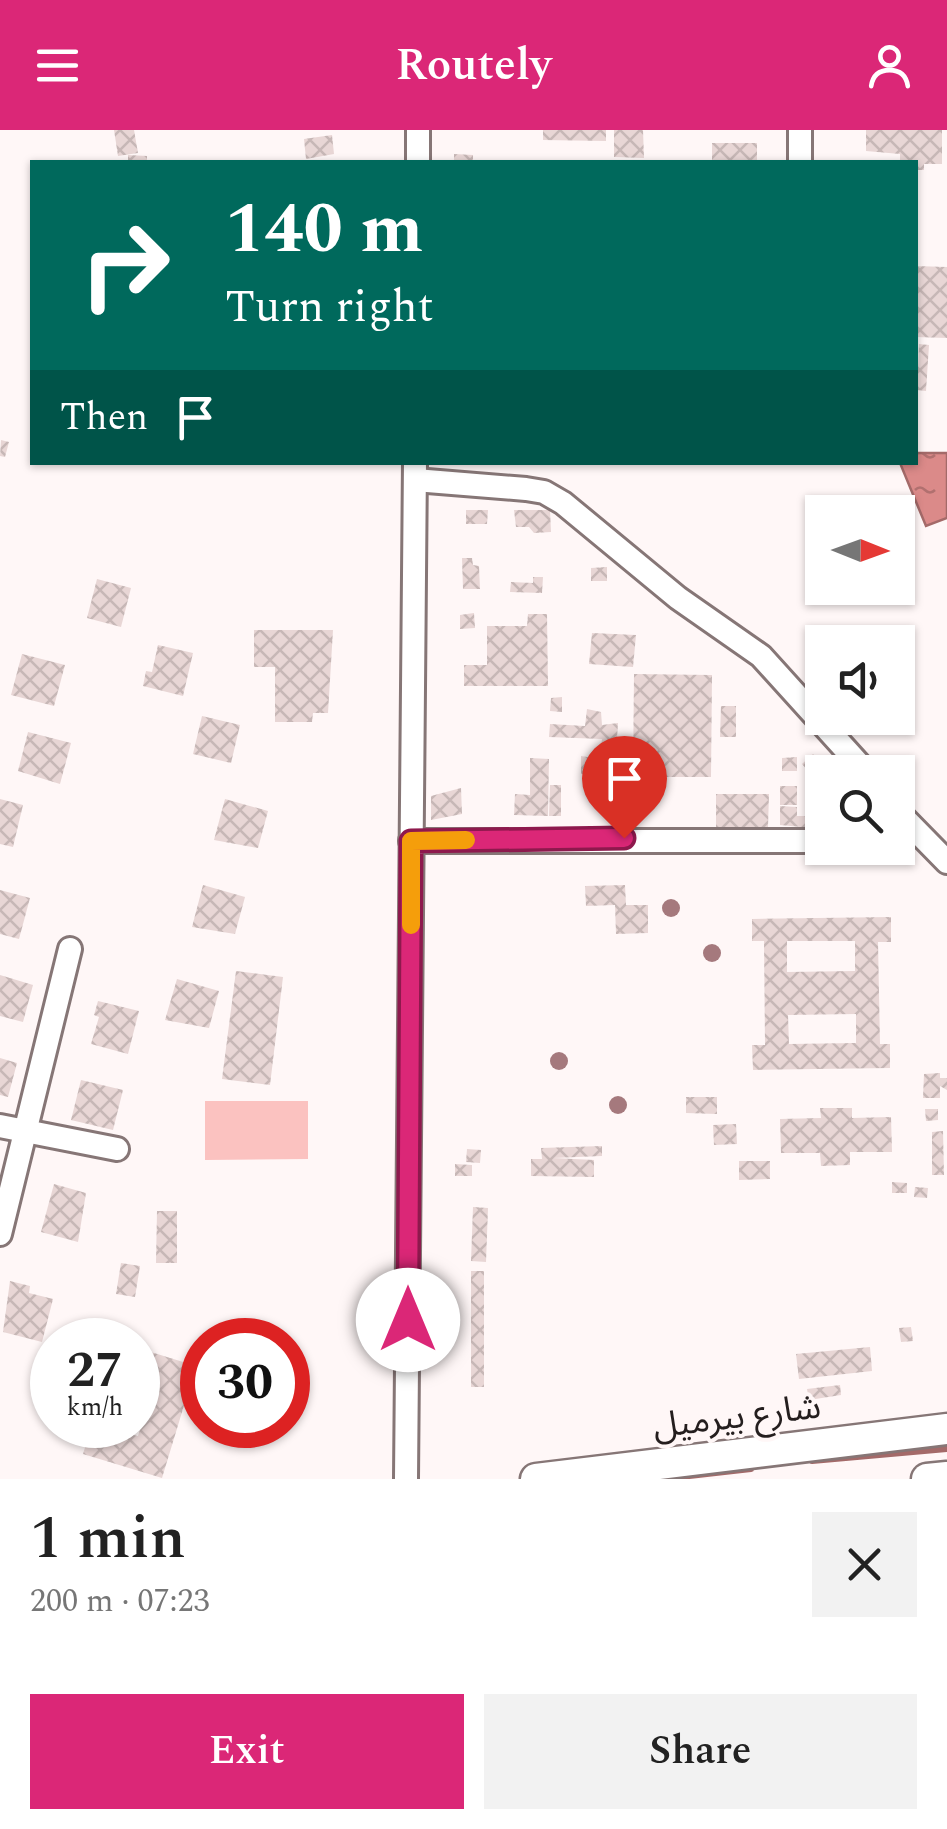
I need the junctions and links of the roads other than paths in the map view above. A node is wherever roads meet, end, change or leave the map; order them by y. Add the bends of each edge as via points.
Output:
1 (418, 130) edge
2 (800, 130) edge
3 (418, 160) edge
4 (800, 160) edge
5 (415, 471) edge
6 (850, 755) edge
7 (411, 841) junction
8 (805, 841) edge
9 (915, 843) edge
10 (947, 862) edge
11 (70, 949) dead end
12 (0, 1126) edge
13 (24, 1131) junction
14 (117, 1149) dead end
15 (0, 1234) edge
16 (947, 1429) edge
17 (947, 1477) edge
18 (406, 1479) edge
19 (536, 1479) edge
20 (927, 1479) edge

1 - 3 street
2 - 4 street
5 - 6 street via 544,492 563,503 760,656
5 - 7 street
7 - 8 street
7 - 18 street
9 - 10 street
11 - 13 street
12 - 13 street
13 - 14 street
13 - 15 street
16 - 19 street, شارع بيرميل
17 - 20 street

